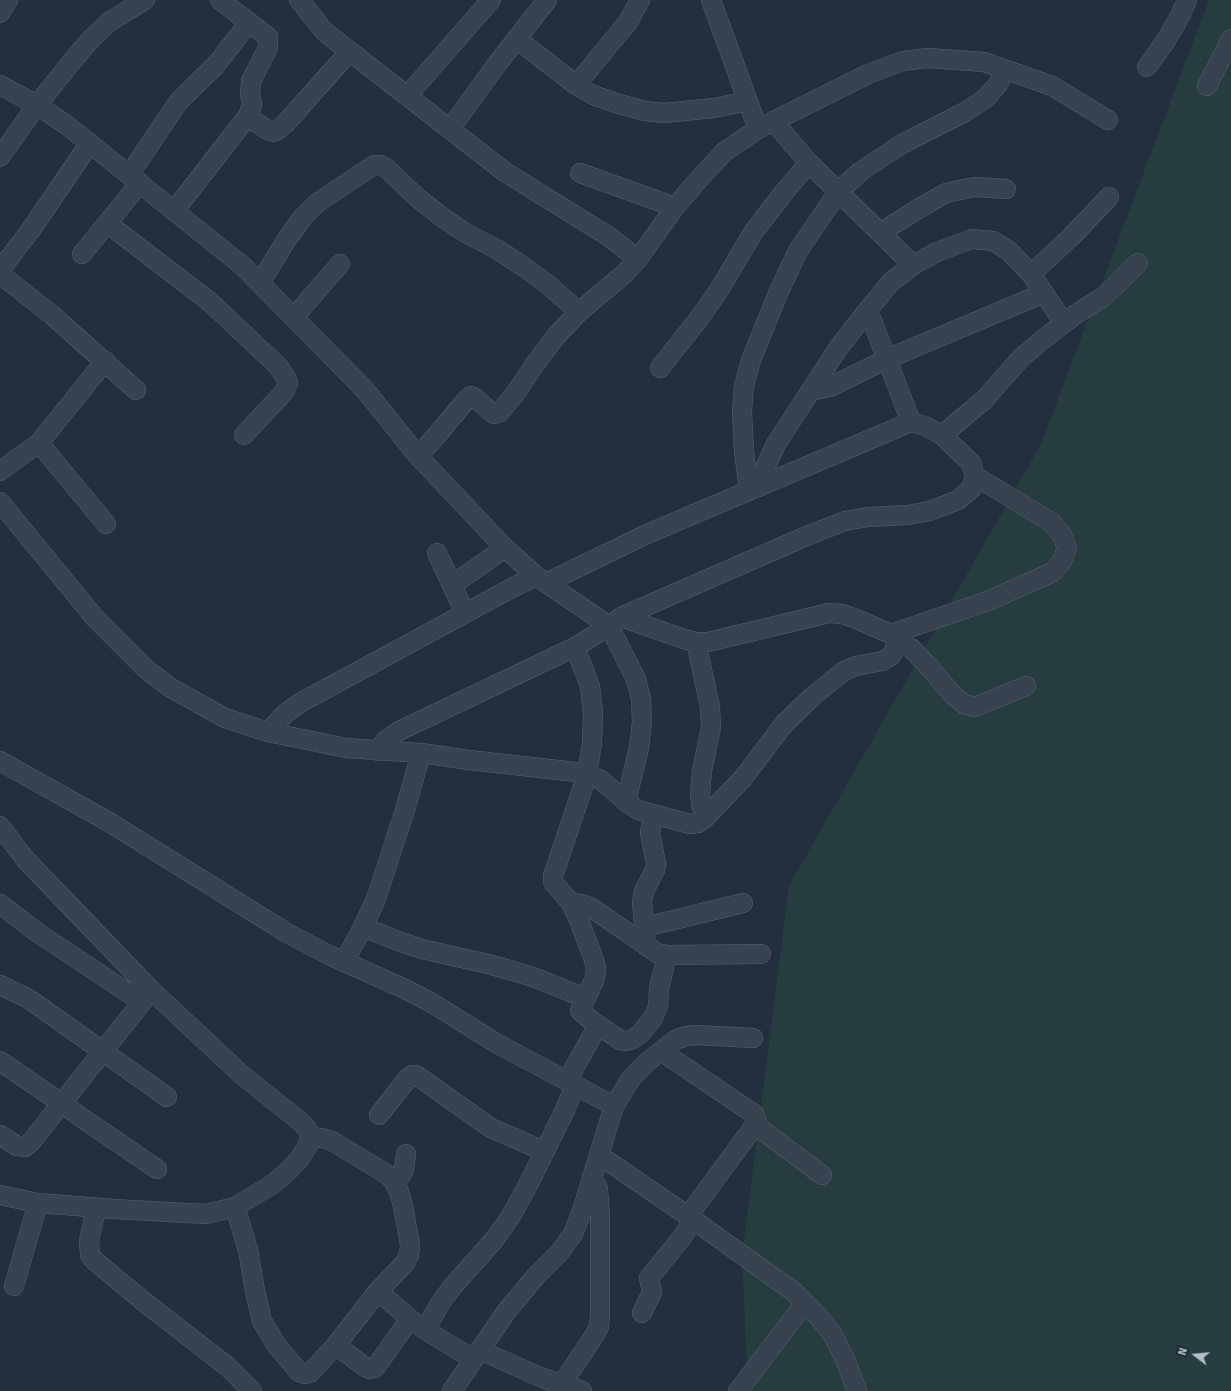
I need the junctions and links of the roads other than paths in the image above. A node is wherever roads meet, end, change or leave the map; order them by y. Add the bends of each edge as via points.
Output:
1 (8, 0) edge
2 (145, 0) edge
3 (299, 0) edge
4 (490, 0) edge
5 (547, 0) edge
6 (640, 0) edge
7 (711, 0) edge
8 (1187, 0) edge
9 (231, 3) edge
10 (0, 13) edge
11 (249, 22) junction
12 (518, 39) junction
13 (1231, 39) edge
14 (350, 51) junction
15 (1148, 67) dead end
16 (1006, 70) junction
17 (0, 85) edge
18 (576, 85) junction
19 (1207, 86) dead end
20 (407, 96) junction
21 (748, 101) junction
22 (37, 105) junction
23 (247, 117) junction
24 (1108, 120) dead end
25 (766, 125) junction
26 (450, 129) junction
27 (90, 143) junction
28 (0, 157) edge
29 (809, 163) junction
30 (580, 173) dead end
31 (134, 179) junction
32 (1006, 189) dead end
33 (838, 192) junction
34 (1109, 197) dead end
35 (675, 207) junction
36 (174, 211) junction
37 (107, 223) junction
38 (880, 233) junction
39 (82, 254) dead end
40 (638, 259) junction
41 (1138, 263) dead end
42 (340, 264) dead end
43 (913, 265) junction
44 (0, 270) edge
45 (0, 274) edge
46 (1031, 274) junction
47 (260, 283) junction
48 (1044, 293) junction
49 (868, 310) junction
50 (579, 312) junction
51 (294, 317) junction
52 (1064, 323) junction
53 (887, 359) junction
54 (105, 362) junction
55 (660, 368) dead end
56 (136, 390) dead end
57 (810, 391) junction
58 (911, 422) junction
59 (244, 435) dead end
60 (942, 435) junction
61 (39, 443) junction
62 (418, 456) junction
63 (0, 471) edge
64 (975, 476) junction
65 (754, 489) junction
66 (0, 502) edge
67 (106, 524) dead end
68 (505, 548) junction
69 (437, 553) dead end
70 (541, 579) junction
71 (452, 585) junction
72 (465, 613) junction
73 (615, 621) junction
74 (894, 637) junction
75 (696, 642) junction
76 (575, 647) junction
77 (1026, 686) dead end
78 (268, 732) junction
79 (378, 751) junction
80 (421, 753) junction
81 (0, 761) edge
82 (587, 775) junction
83 (626, 802) junction
84 (653, 815) junction
85 (705, 818) junction
86 (0, 826) edge
87 (571, 903) junction
88 (743, 903) dead end
89 (0, 904) edge
90 (645, 926) junction
91 (364, 927) junction
92 (646, 946) junction
93 (762, 954) dead end
94 (667, 955) junction
95 (344, 962) junction
96 (0, 985) edge
97 (146, 995) junction
98 (586, 998) junction
99 (598, 1025) junction
100 (753, 1038) dead end
101 (102, 1051) junction
102 (661, 1051) junction
103 (0, 1061) edge
104 (571, 1083) junction
105 (167, 1097) dead end
106 (61, 1102) junction
107 (614, 1106) junction
108 (379, 1115) dead end
109 (755, 1124) junction
110 (0, 1135) edge
111 (311, 1137) junction
112 (544, 1151) junction
113 (406, 1154) dead end
114 (599, 1155) junction
115 (157, 1169) dead end
116 (822, 1174) dead end
117 (592, 1176) junction
118 (392, 1180) junction
119 (0, 1195) edge
120 (38, 1203) junction
121 (235, 1207) junction
122 (96, 1208) junction
123 (691, 1218) junction
124 (14, 1286) dead end
125 (378, 1291) junction
126 (805, 1303) junction
127 (642, 1313) dead end
128 (418, 1325) junction
129 (336, 1346) junction
130 (477, 1355) junction
131 (562, 1384) junction
132 (252, 1391) edge
133 (452, 1391) edge
134 (582, 1391) edge
135 (738, 1391) edge
136 (857, 1391) edge

1 - 10 street
2 - 22 street via 109,22 91,39
3 - 14 street via 325,32
4 - 20 street
5 - 12 street
6 - 18 street via 628,22
7 - 21 street
8 - 15 street via 1166,42
9 - 11 street
11 - 23 street via 268,37 269,42 251,80 252,104
11 - 31 street via 216,65 179,101
12 - 18 street
12 - 26 street via 496,64
13 - 19 street
14 - 20 street
14 - 23 street via 278,130 268,130
16 - 24 street via 1052,86
16 - 25 street via 984,62 928,58 902,61 868,74
16 - 33 street via 986,98 965,112 902,144 861,171
17 - 22 street
18 - 21 street via 593,95 618,104 664,113 714,108
20 - 26 street
21 - 25 street
22 - 27 street
22 - 28 street
23 - 36 street
25 - 29 street
25 - 35 street via 724,152
26 - 40 street via 505,172 608,236
27 - 31 street
27 - 44 street
29 - 33 street
29 - 55 street via 754,231 719,290
30 - 35 street
31 - 36 street
31 - 37 street
32 - 38 street via 974,187 946,193
33 - 38 street
33 - 65 street via 798,252 780,289 744,386 744,451
34 - 46 street
35 - 40 street
36 - 47 street via 243,266
37 - 39 street
37 - 59 street via 210,302 278,366 286,378 288,383 284,392
38 - 43 street
40 - 50 street
41 - 52 street via 1102,297
42 - 51 street
43 - 46 street via 937,252 972,239 993,240 1010,251
43 - 49 street via 890,283
45 - 54 street
46 - 48 street
47 - 50 street via 287,239 316,203 374,165 380,165 442,217 522,265
47 - 51 street
48 - 52 street
48 - 53 street
49 - 53 street
49 - 57 street via 839,347
50 - 62 street via 557,335 500,412 490,412 471,396
51 - 62 street via 366,391
52 - 60 street via 1021,358 984,400
53 - 57 street via 830,387
53 - 58 street
54 - 56 street
54 - 61 street
57 - 65 street via 776,444
58 - 60 street
58 - 65 street
60 - 64 street via 971,463
61 - 63 street
61 - 67 street
62 - 68 street
64 - 73 street via 971,489 958,500 930,511 846,521 808,534
64 - 74 street via 1051,522 1062,535 1067,548 1062,561 1053,572
65 - 70 street
66 - 78 street via 95,618 146,669 170,688 225,718
68 - 70 street
68 - 71 street
69 - 71 street
70 - 72 street
70 - 73 street
71 - 72 street
72 - 78 street via 298,704
73 - 75 street
73 - 76 street
73 - 83 street via 641,699 639,748
74 - 75 street via 854,618 830,613 708,642
74 - 77 street via 911,648 964,704 975,707
74 - 85 street via 895,649 891,656 882,661 844,671 798,710 784,724 744,777
75 - 85 street via 710,707 710,727 700,794
76 - 79 street via 399,731 385,741
76 - 82 street via 590,686 593,714
78 - 79 street via 346,748
79 - 80 street
80 - 82 street
80 - 91 street via 389,864
81 - 95 street via 109,822 287,933
82 - 83 street via 601,780
82 - 87 street via 553,876 553,882
83 - 84 street via 638,810
84 - 85 street via 690,824 698,823
84 - 90 street via 650,833 656,870 644,891 642,902
86 - 97 street via 26,860
87 - 92 street via 592,908
87 - 98 street via 596,969
88 - 90 street
89 - 97 street via 38,933
90 - 92 street
91 - 95 street
91 - 98 street via 422,949 536,978
92 - 94 street via 657,953
93 - 94 street
94 - 99 street via 658,1006 653,1018 640,1034 626,1041 620,1040
95 - 104 street via 432,1003 496,1043
96 - 101 street via 29,999
97 - 101 street
97 - 111 street via 301,1122
98 - 99 street via 580,1011
99 - 104 street
100 - 102 street via 686,1036 675,1040
101 - 105 street
101 - 106 street
102 - 107 street via 630,1080
102 - 109 street via 754,1114
103 - 106 street
104 - 107 street
104 - 112 street via 565,1110
106 - 110 street via 25,1147 17,1146
106 - 115 street
107 - 114 street
108 - 112 street via 408,1078 416,1075 491,1128
109 - 116 street
109 - 123 street
111 - 118 street via 332,1141 385,1173
111 - 121 street via 300,1158 289,1170 273,1184
112 - 128 street via 512,1216 441,1302
113 - 118 street via 404,1170 400,1177
114 - 117 street
114 - 123 street
117 - 130 street via 573,1234 506,1312
117 - 131 street via 598,1189 600,1217 600,1315 594,1336
118 - 125 street via 403,1206 410,1245 409,1255 397,1273
119 - 120 street
120 - 122 street
120 - 124 street
121 - 122 street via 206,1214
121 - 129 street via 248,1250 262,1321 277,1346 299,1372 305,1374 310,1373
122 - 132 street via 90,1241 90,1255 95,1262 228,1367
123 - 126 street via 794,1292
123 - 127 street via 683,1236 649,1278 652,1292
125 - 128 street
125 - 129 street
126 - 135 street
126 - 136 street via 833,1335
128 - 129 street via 375,1368 365,1367
128 - 130 street
130 - 131 street
130 - 133 street
131 - 134 street

